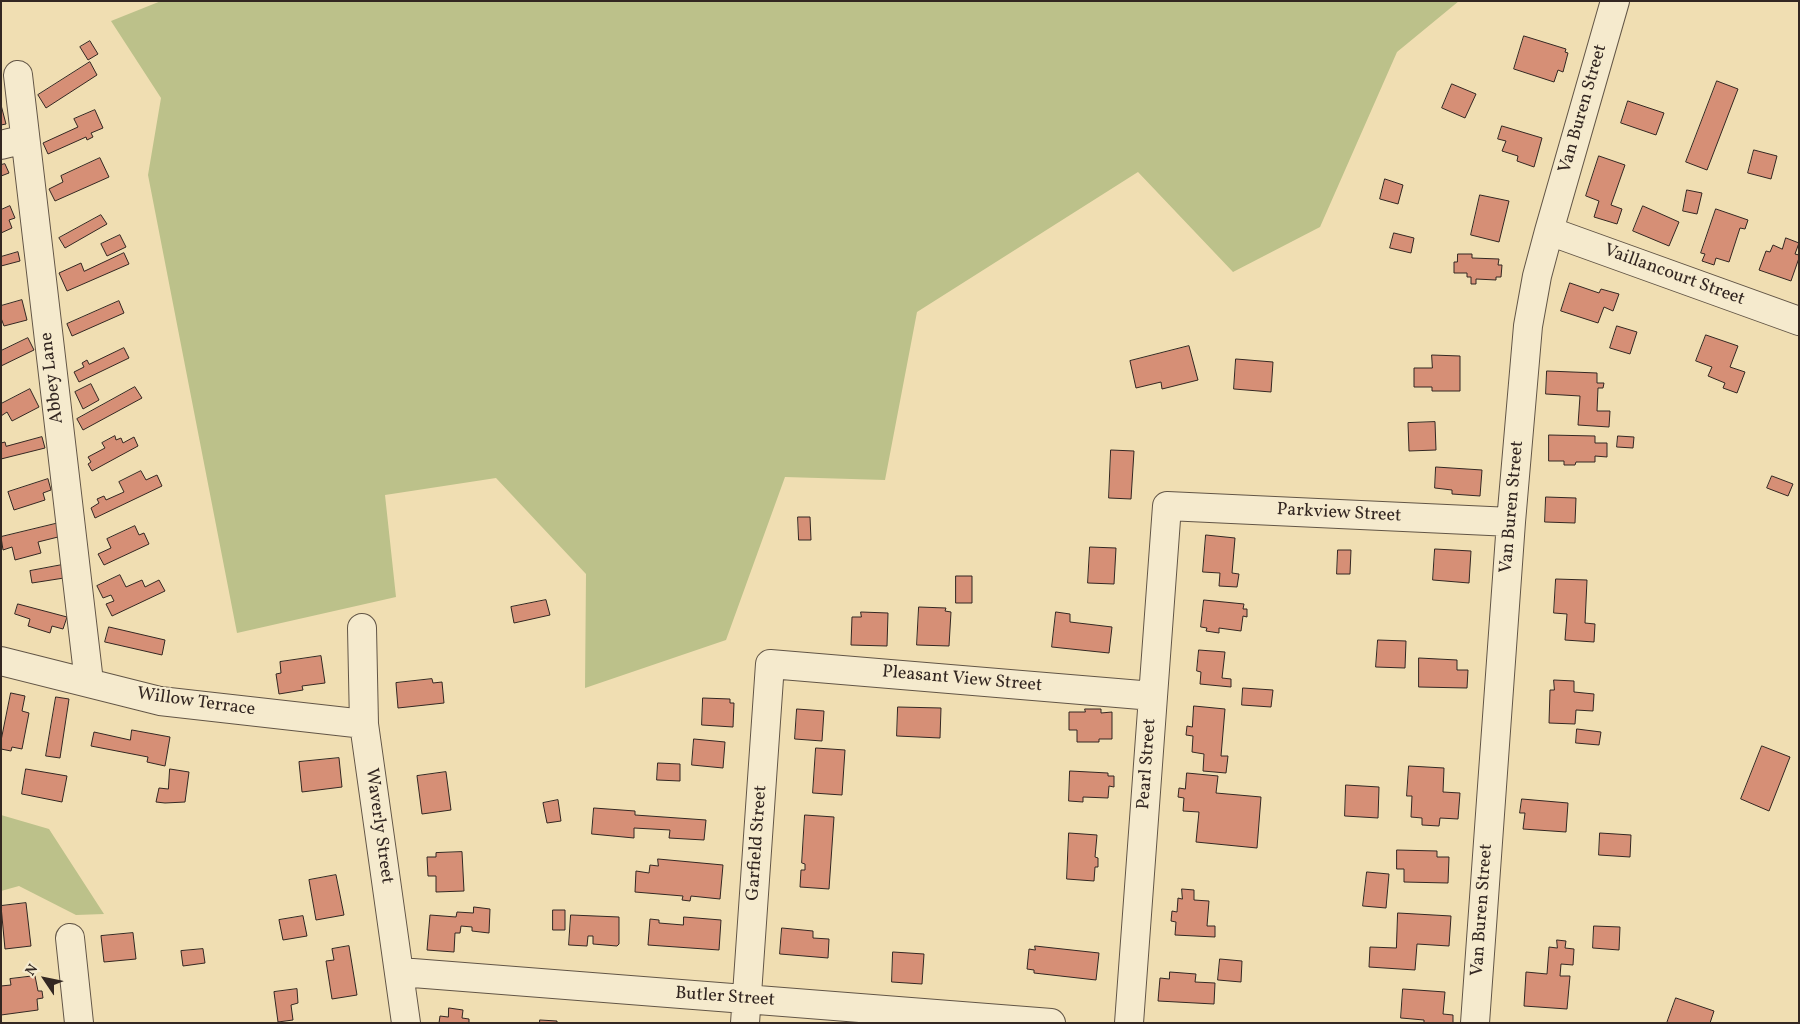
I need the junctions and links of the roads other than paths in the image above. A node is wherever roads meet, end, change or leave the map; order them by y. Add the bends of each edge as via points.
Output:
1 (1615, 1) edge
2 (18, 75) dead end
3 (13, 142) edge
4 (1549, 231) junction
5 (1799, 321) edge
6 (1167, 506) joint
7 (1511, 522) junction
8 (362, 628) dead end
9 (1, 661) edge
10 (770, 664) joint
11 (89, 682) junction
12 (1153, 696) junction
13 (364, 724) junction
14 (70, 938) dead end
15 (400, 972) junction
16 (745, 1011) edge
17 (79, 1023) edge
18 (406, 1023) edge
19 (1051, 1023) edge
20 (1129, 1023) edge
21 (1475, 1023) edge

1 - 4 street, Van Buren Street
2 - 3 street, Abbey Lane
3 - 11 street, Abbey Lane
4 - 5 street, Vaillancourt Street
4 - 7 street, Van Buren Street via 1528,326
6 - 7 street, Parkview Street
6 - 12 street, Pearl Street
7 - 21 street, Van Buren Street
8 - 13 street, Waverly Street
9 - 11 street, Willow Terrace
10 - 12 street, Pleasant View Street
10 - 16 street, Garfield Street
11 - 13 street, Willow Terrace via 183,704
12 - 20 street, Pearl Street
13 - 15 street, Waverly Street
14 - 17 street
15 - 16 street, Butler Street
15 - 18 street, Waverly Street
16 - 19 street, Butler Street

